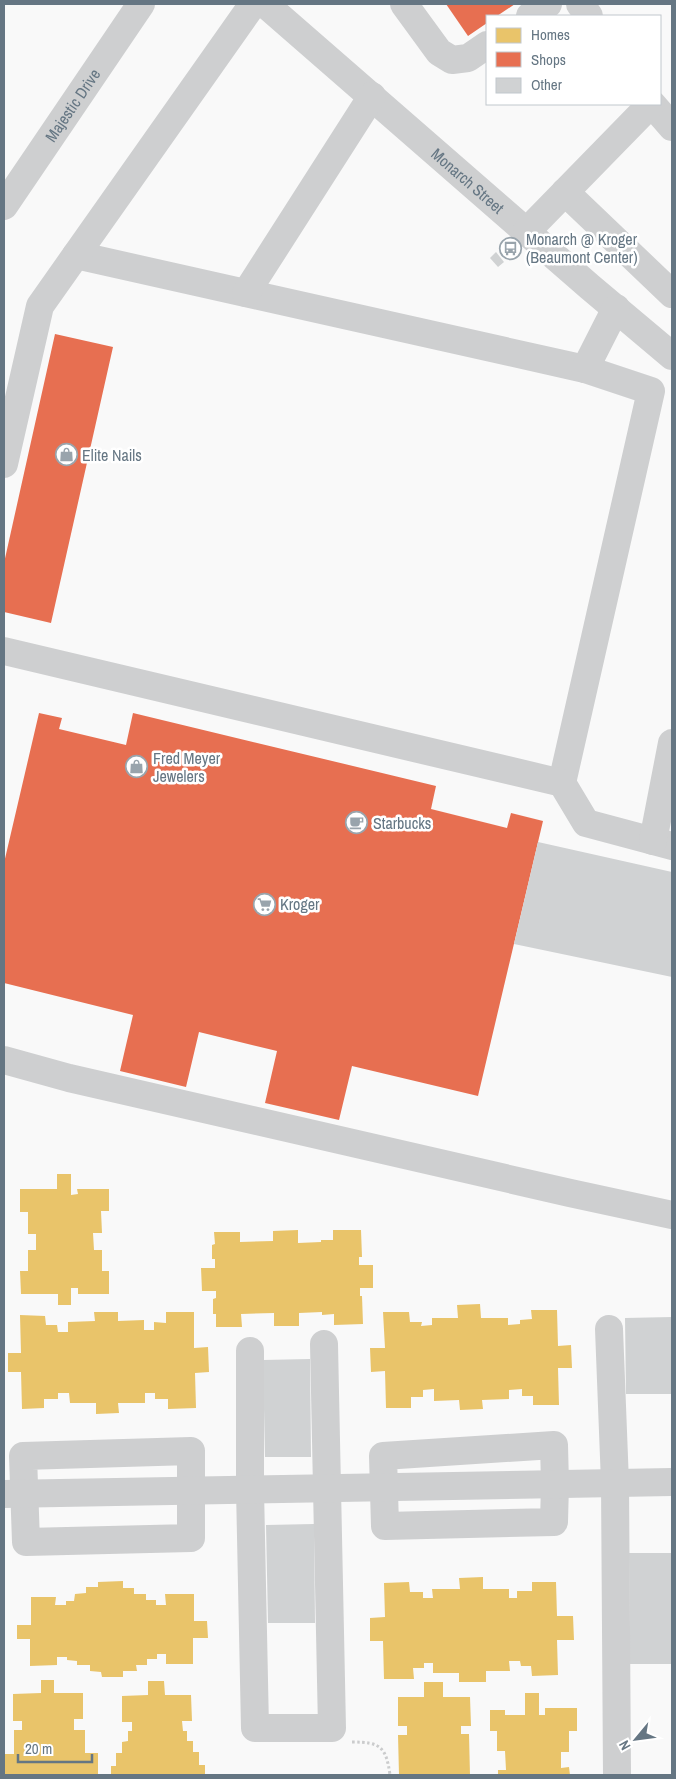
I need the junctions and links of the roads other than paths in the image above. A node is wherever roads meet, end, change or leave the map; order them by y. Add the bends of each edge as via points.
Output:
1 (141, 4) edge
2 (254, 4) edge
3 (404, 4) edge
4 (548, 4) edge
5 (580, 4) edge
6 (281, 9) edge
7 (532, 15) edge
8 (588, 15) edge
9 (486, 46) edge
10 (372, 96) junction
11 (650, 105) edge
12 (652, 105) edge
13 (672, 127) edge
14 (565, 192) junction
15 (4, 206) edge
16 (527, 231) junction
17 (76, 255) junction
18 (246, 294) junction
19 (672, 294) edge
20 (616, 308) junction
21 (672, 356) edge
22 (585, 369) junction
23 (4, 464) edge
24 (4, 651) edge
25 (672, 743) edge
26 (562, 783) junction
27 (662, 844) edge
28 (4, 1060) edge
29 (672, 1216) edge
30 (609, 1329) dead end
31 (324, 1344) dead end
32 (250, 1351) dead end
33 (672, 1482) edge
34 (615, 1483) junction
35 (555, 1484) junction
36 (383, 1487) junction
37 (326, 1488) junction
38 (250, 1489) junction
39 (191, 1490) junction
40 (14, 1494) edge
41 (617, 1775) edge

1 - 15 street, Majestic Drive
2 - 17 street
3 - 9 street via 438,52 452,60 468,58
4 - 7 street
5 - 8 street
6 - 10 street, Monarch Street
10 - 16 street, Monarch Street
10 - 18 street
11 - 14 street
12 - 13 street
14 - 16 street
14 - 19 street
16 - 20 street, Monarch Street
17 - 18 street
17 - 23 street via 40,306
18 - 22 street
20 - 21 street, Monarch Street
20 - 22 street
22 - 26 street via 651,391
24 - 26 street
25 - 27 street
26 - 27 street via 586,823
28 - 29 street via 69,1078
30 - 34 street
31 - 37 street
32 - 38 street
33 - 34 street
34 - 35 street
34 - 41 street
35 - 36 street
35 - 36 street via 554,1445 383,1456
35 - 36 street via 554,1522 385,1526
36 - 37 street
37 - 38 street
37 - 38 street via 332,1728 255,1728
38 - 39 street
39 - 40 street
39 - 40 street via 191,1451 24,1456
39 - 40 street via 191,1538 26,1542

